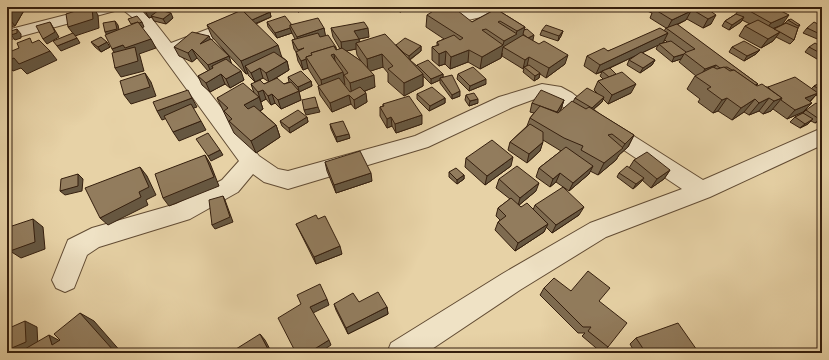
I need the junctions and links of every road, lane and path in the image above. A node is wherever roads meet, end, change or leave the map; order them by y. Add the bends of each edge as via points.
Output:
1 (116, 7) edge
2 (129, 7) edge
3 (253, 7) edge
4 (495, 7) edge
5 (449, 17) edge
6 (7, 35) edge
7 (168, 50) junction
8 (820, 139) edge
9 (251, 162) junction
10 (702, 191) junction
11 (66, 280) dead end
12 (402, 353) edge

1 - 6 street
2 - 7 street via 143,18
3 - 7 street via 230,26
4 - 5 street via 477,13
7 - 9 street
8 - 10 street
9 - 10 street via 272,176 288,180 421,142 506,102 542,90 554,92 565,98 592,119
9 - 11 street via 230,186 182,212 92,239 77,248
10 - 12 street via 598,230 511,282

